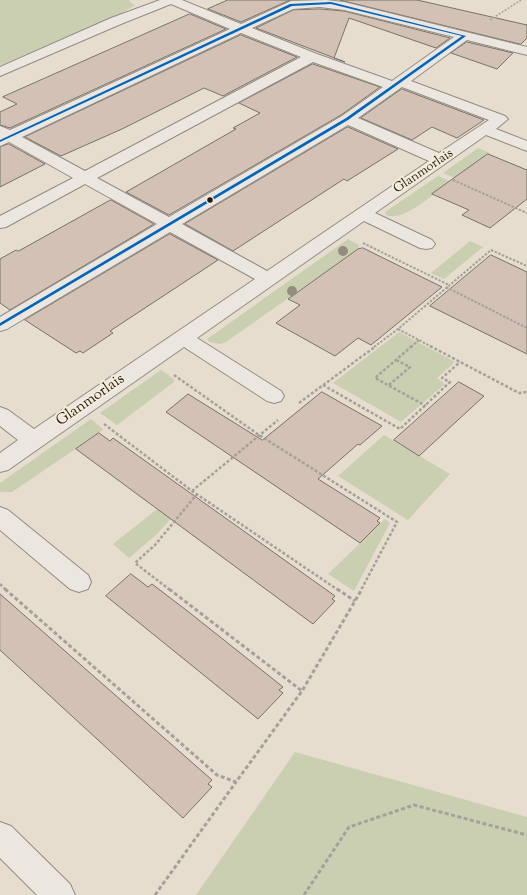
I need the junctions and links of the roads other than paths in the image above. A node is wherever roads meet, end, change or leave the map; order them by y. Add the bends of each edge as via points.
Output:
1 (239, 27) junction
2 (464, 36) junction
3 (527, 51) edge
4 (312, 57) junction
5 (0, 72) edge
6 (397, 83) junction
7 (347, 119) junction
8 (486, 130) junction
9 (3, 136) edge
10 (527, 146) edge
11 (434, 164) junction
12 (85, 178) junction
13 (362, 214) junction
14 (0, 223) edge
15 (170, 224) junction
16 (426, 244) dead end
17 (267, 278) junction
18 (0, 325) edge
19 (182, 338) junction
20 (274, 396) dead end
21 (0, 415) edge
22 (33, 440) junction
23 (0, 464) edge
24 (0, 516) edge
25 (79, 582) dead end
26 (0, 837) edge
27 (59, 895) edge

1 - 2 street via 291,4 320,2
1 - 4 street
1 - 5 street via 166,0
1 - 9 street
2 - 3 street
2 - 6 street
4 - 6 street
4 - 12 street
6 - 7 street via 390,91
6 - 8 street, Glanmorlais via 500,119
7 - 11 street
7 - 15 street
8 - 10 street
8 - 11 street, Glanmorlais
9 - 12 street
11 - 13 street, Glanmorlais
12 - 14 street
12 - 15 street
13 - 16 street
13 - 17 street, Glanmorlais
15 - 17 street
15 - 18 street
17 - 19 street, Glanmorlais
19 - 20 street
19 - 22 street, Glanmorlais
21 - 22 street
22 - 23 street, Glanmorlais
24 - 25 street
26 - 27 street

